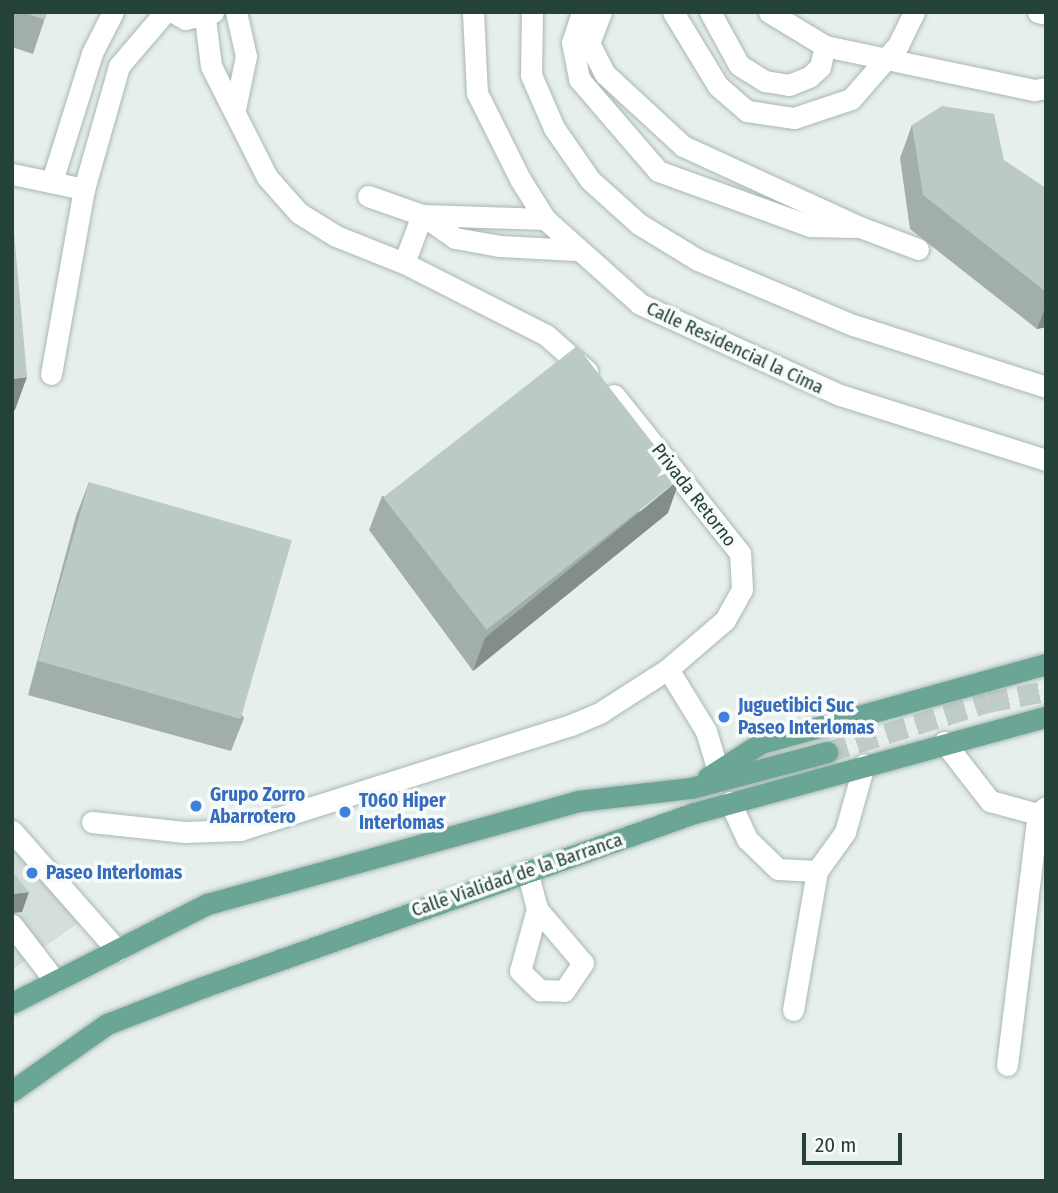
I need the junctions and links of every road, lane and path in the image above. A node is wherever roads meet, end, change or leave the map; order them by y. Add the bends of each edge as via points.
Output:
1 (113, 12) edge
2 (165, 12) edge
3 (173, 12) edge
4 (236, 12) edge
5 (473, 12) edge
6 (532, 12) edge
7 (582, 12) edge
8 (601, 12) edge
9 (673, 12) edge
10 (710, 12) edge
11 (769, 12) edge
12 (914, 12) edge
13 (1038, 12) edge
14 (1046, 14) edge
15 (209, 15) edge
16 (825, 46) junction
17 (92, 53) junction
18 (884, 61) junction
19 (119, 66) junction
20 (1046, 88) edge
21 (235, 109) junction
22 (12, 174) edge
23 (52, 181) junction
24 (84, 189) junction
25 (368, 196) dead end
26 (422, 215) junction
27 (545, 219) junction
28 (860, 228) junction
29 (918, 248) dead end
30 (576, 250) junction
31 (404, 263) junction
32 (51, 374) dead end
33 (1046, 387) edge
34 (1046, 460) edge
35 (1046, 664) edge
36 (668, 669) junction
37 (1046, 717) edge
38 (944, 742) junction
39 (827, 752) tunnel mouth
40 (864, 765) junction
41 (718, 771) junction
42 (691, 788) junction
43 (730, 802) junction
44 (1042, 810) edge
45 (92, 821) dead end
46 (12, 831) edge
47 (527, 871) junction
48 (817, 871) junction
49 (537, 909) junction
50 (12, 925) edge
51 (117, 950) junction
52 (55, 981) junction
53 (12, 1003) edge
54 (793, 1010) dead end
55 (71, 1049) junction
56 (1007, 1065) dead end
57 (12, 1077) edge
58 (12, 1091) edge

1 - 17 street
2 - 19 street
3 - 15 street via 186,19
4 - 21 street via 246,55
5 - 27 street, Calle Residencial la Cima via 477,93
6 - 33 street via 531,75 554,128 590,180 639,224 698,260 853,325
7 - 28 street via 572,42 579,79 658,172 810,226
8 - 28 street via 589,43 605,74 683,146
9 - 18 street via 718,86 747,111 794,118 851,99
10 - 16 street via 739,65 765,81 789,85 808,77 820,66
11 - 16 street
12 - 18 street
13 - 14 street
15 - 21 street, Privada Retorno via 211,66
16 - 18 street
17 - 19 street
17 - 23 street
18 - 20 street via 1034,90
19 - 24 street
21 - 31 street, Privada Retorno via 267,177 299,213 335,236
22 - 23 street
23 - 24 street
24 - 32 street
25 - 26 street
26 - 27 street
26 - 30 street via 456,237 500,246
26 - 31 street
27 - 30 street, Calle Residencial la Cima
28 - 29 street
30 - 34 street, Calle Residencial la Cima via 640,304 698,334 840,395
31 - 36 street, Privada Retorno via 546,335 612,392 740,552 742,589 725,620
35 - 41 main road via 761,743
36 - 41 street via 706,731
36 - 45 street, Privada Retorno via 611,706 571,725 240,831 184,832
37 - 38 main road, Calle Vialidad de la Barranca
38 - 40 main road, Calle Vialidad de la Barranca
38 - 44 street via 990,801
39 - 42 main road
40 - 43 main road, Calle Vialidad de la Barranca
40 - 48 street via 845,832
41 - 42 main road
42 - 51 main road via 578,801 207,904
43 - 47 main road, Calle Vialidad de la Barranca
43 - 48 street via 747,839 778,869
44 - 56 street
46 - 51 street
47 - 49 street
47 - 55 main road, Calle Vialidad de la Barranca via 119,1019
48 - 54 street
49 - 49 street via 520,971 540,990 564,992 583,963
50 - 52 street
51 - 52 main road
52 - 53 main road
55 - 57 main road
55 - 58 main road, Calle Vialidad de la Barranca

